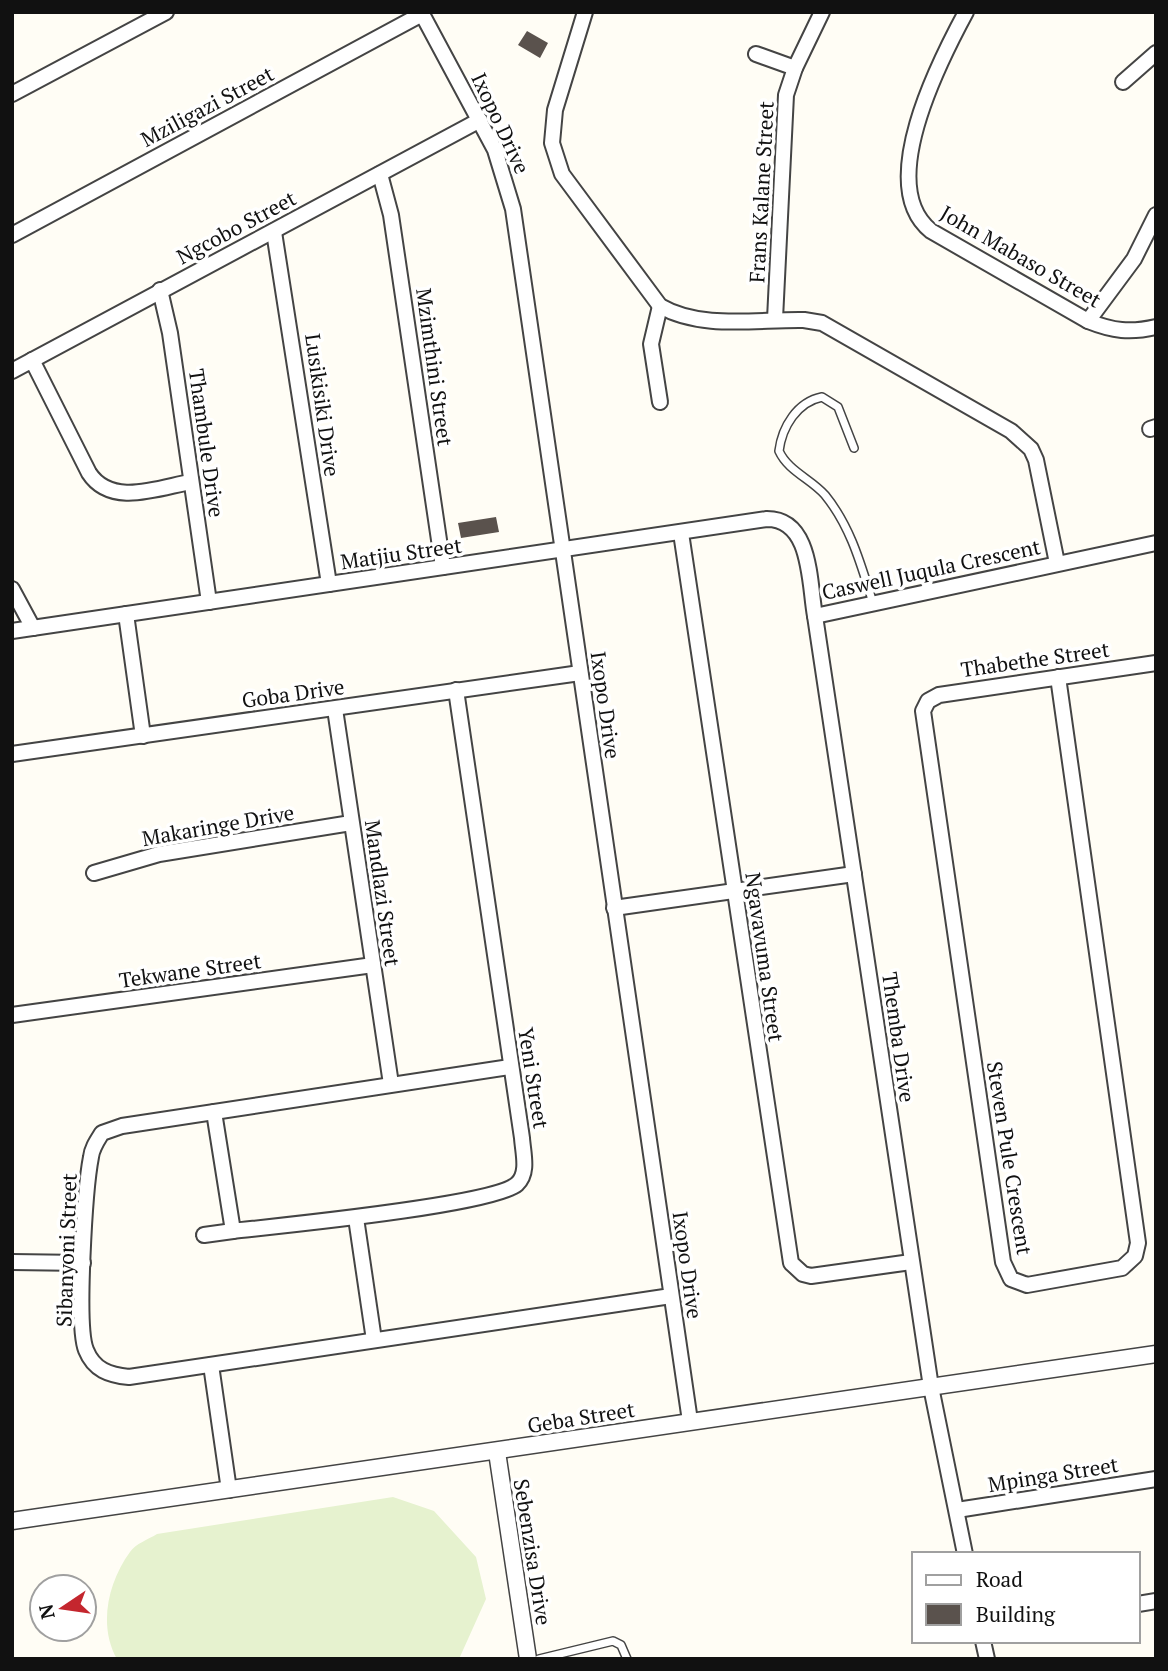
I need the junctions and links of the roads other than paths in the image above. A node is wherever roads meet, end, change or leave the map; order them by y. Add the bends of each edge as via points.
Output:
1 (166, 12) edge
2 (584, 12) edge
3 (822, 12) edge
4 (966, 12) edge
5 (422, 13) edge
6 (1156, 52) edge
7 (757, 54) dead end
8 (795, 68) junction
9 (1123, 82) dead end
10 (12, 94) edge
11 (480, 120) junction
12 (380, 174) junction
13 (1156, 215) edge
14 (274, 232) junction
15 (12, 235) edge
16 (160, 290) junction
17 (660, 306) junction
18 (775, 319) junction
19 (1088, 321) junction
20 (1156, 327) edge
21 (32, 360) junction
22 (12, 371) edge
23 (660, 401) dead end
24 (854, 448) dead end
25 (190, 482) junction
26 (793, 527) joint
27 (681, 533) junction
28 (1156, 543) edge
29 (563, 550) junction
30 (1057, 563) junction
31 (443, 568) junction
32 (328, 584) junction
33 (12, 589) edge
34 (209, 602) junction
35 (873, 604) junction
36 (126, 614) junction
37 (815, 616) junction
38 (33, 628) junction
39 (12, 631) edge
40 (1156, 663) edge
41 (580, 673) junction
42 (1058, 677) junction
43 (456, 690) junction
44 (925, 706) joint
45 (335, 709) junction
46 (143, 736) junction
47 (12, 754) edge
48 (351, 823) junction
49 (94, 873) dead end
50 (854, 874) junction
51 (734, 889) junction
52 (614, 908) junction
53 (373, 965) junction
54 (12, 1015) edge
55 (510, 1067) junction
56 (390, 1084) junction
57 (214, 1112) junction
58 (356, 1218) junction
59 (233, 1231) junction
60 (204, 1235) dead end
61 (12, 1262) edge
62 (911, 1262) junction
63 (83, 1263) junction
64 (671, 1296) junction
65 (374, 1340) junction
66 (1156, 1354) edge
67 (211, 1365) junction
68 (931, 1387) junction
69 (690, 1422) junction
70 (497, 1452) junction
71 (1156, 1479) edge
72 (229, 1490) junction
73 (957, 1510) junction
74 (12, 1521) edge
75 (965, 1552) edge
76 (528, 1659) edge
77 (539, 1659) edge
78 (627, 1659) edge

1 - 10 street
2 - 17 street via 552,125 555,159 573,191
3 - 8 street, Frans Kalane Street
4 - 19 street, John Mabaso Street via 915,132 909,181 914,215 931,231
5 - 11 street, Ixopo Drive
5 - 15 street, Mziligazi Street
6 - 9 street
7 - 8 street
8 - 18 street, Frans Kalane Street via 785,111
11 - 12 street, Ngcobo Street
11 - 29 street, Ixopo Drive via 513,209
12 - 14 street, Ngcobo Street
12 - 31 street, Mzimthini Street via 391,215
13 - 19 street via 1134,259
14 - 16 street, Ngcobo Street
14 - 32 street, Lusikisiki Drive
16 - 21 street, Ngcobo Street
16 - 25 street, Thambule Drive
17 - 18 street, Caswell Juqula Crescent via 694,318
17 - 23 street via 651,344
18 - 30 street, Caswell Juqula Crescent via 829,327 1020,438 1036,460
19 - 20 street, John Mabaso Street via 1126,332
21 - 22 street, Ngcobo Street
21 - 25 street via 89,473 100,486 124,494
24 - 35 lane via 838,407 822,397 798,408 779,451 790,467 818,488 842,520
25 - 34 street, Thambule Drive
26 - 27 street, Matjiu Street via 767,519
26 - 37 street, Themba Drive via 802,542
27 - 29 street, Matjiu Street
27 - 51 street, Ngavavuma Street
28 - 30 street, Caswell Juqula Crescent
29 - 31 street, Matjiu Street
29 - 41 street, Ixopo Drive
30 - 35 street, Caswell Juqula Crescent
31 - 32 street, Matjiu Street
32 - 34 street, Matjiu Street
33 - 38 street
34 - 36 street, Matjiu Street
35 - 37 street, Caswell Juqula Crescent
36 - 38 street, Matjiu Street
36 - 46 street
37 - 50 street, Themba Drive
38 - 39 street, Matjiu Street
40 - 42 street, Thabethe Street
41 - 43 street, Goba Drive
41 - 52 street, Ixopo Drive
42 - 44 street, Thabethe Street via 939,695
42 - 44 street, Steven Pule Crescent via 1138,1230 1138,1251 1122,1268 1027,1285 1007,1273 923,720
43 - 45 street, Goba Drive
43 - 55 street, Yeni Street
45 - 46 street, Goba Drive
45 - 48 street, Mandlazi Street
46 - 47 street, Goba Drive
48 - 49 street, Makaringe Drive via 159,854
48 - 53 street, Mandlazi Street
50 - 51 street
50 - 62 street, Themba Drive
51 - 52 street
51 - 62 street, Ngavavuma Street via 791,1263 811,1276
52 - 64 street, Ixopo Drive
53 - 54 street, Tekwane Street
53 - 56 street, Mandlazi Street
55 - 56 street, Sibanyoni Street
55 - 58 street, Yeni Street via 525,1168 515,1185 501,1192
56 - 57 street, Sibanyoni Street
57 - 59 street
57 - 63 street, Sibanyoni Street via 102,1133 91,1156
58 - 59 street, Yeni Street
58 - 65 street
59 - 60 street, Yeni Street
61 - 63 street
62 - 68 street, Themba Drive
63 - 67 street, Sibanyoni Street via 84,1342 99,1368 129,1377
64 - 65 street, Sibanyoni Street
64 - 69 street, Ixopo Drive
65 - 67 street, Sibanyoni Street
66 - 68 street, Geba Street
67 - 72 street
68 - 69 street, Geba Street
68 - 73 street, Themba Drive
69 - 70 street, Geba Street
70 - 72 street, Geba Street
70 - 76 street, Sebenzisa Drive
71 - 73 street, Mpinga Street
72 - 74 street, Geba Street
73 - 75 street, Themba Drive
77 - 78 lane via 613,1641 621,1645

